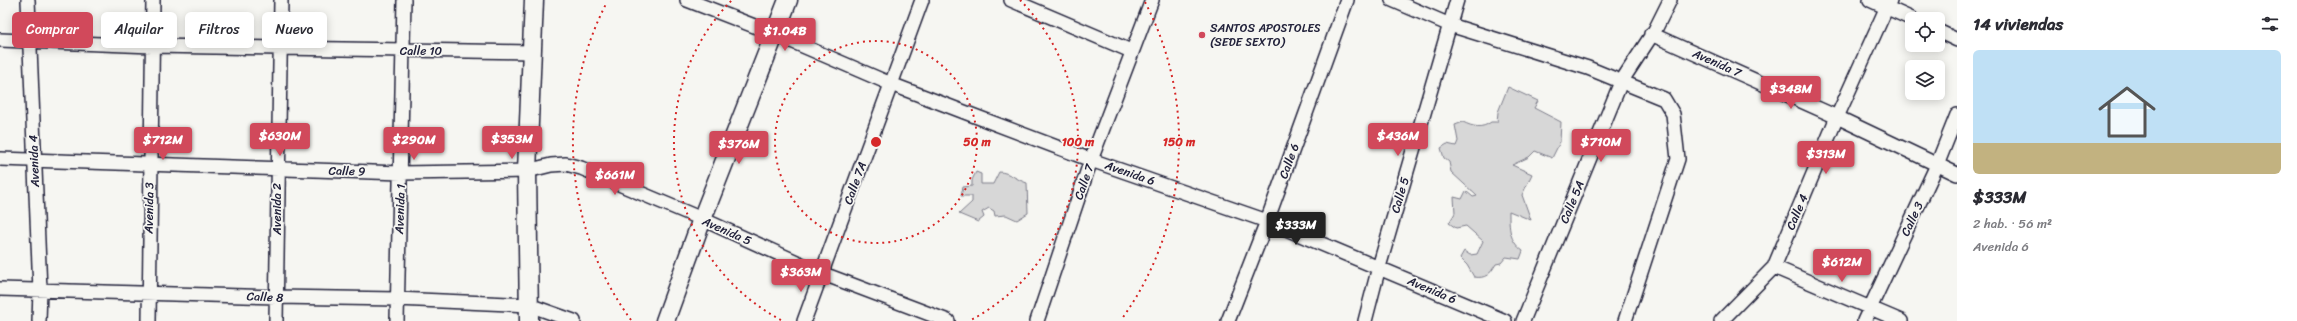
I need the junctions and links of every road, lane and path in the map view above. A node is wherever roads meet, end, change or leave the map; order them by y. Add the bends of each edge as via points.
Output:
1 (28, 0) edge
2 (153, 0) edge
3 (281, 0) edge
4 (404, 0) edge
5 (534, 0) edge
6 (687, 0) edge
7 (788, 0) edge
8 (922, 0) edge
9 (1011, 0) edge
10 (1152, 0) edge
11 (1347, 0) edge
12 (1392, 0) edge
13 (1457, 0) edge
14 (1670, 0) edge
15 (1870, 0) edge
16 (1889, 4) edge
17 (28, 12) edge
18 (153, 12) edge
19 (281, 12) edge
20 (1905, 15) edge
21 (1450, 25) junction
22 (775, 34) junction
23 (1651, 34) junction
24 (1945, 34) edge
25 (0, 40) edge
26 (12, 40) edge
27 (1957, 40) edge
28 (177, 46) edge
29 (29, 48) edge
30 (152, 48) edge
31 (262, 48) edge
32 (280, 48) joint
33 (402, 51) junction
34 (1131, 51) junction
35 (531, 52) junction
36 (1621, 82) junction
37 (891, 84) junction
38 (1957, 115) edge
39 (1837, 117) junction
40 (0, 159) edge
41 (34, 160) junction
42 (1092, 160) junction
43 (150, 165) junction
44 (1937, 165) junction
45 (278, 170) junction
46 (527, 171) junction
47 (401, 173) junction
48 (1957, 174) edge
49 (702, 219) junction
50 (1267, 221) junction
51 (1379, 267) junction
52 (1774, 267) junction
53 (821, 273) junction
54 (0, 289) edge
55 (40, 290) junction
56 (149, 293) junction
57 (277, 297) junction
58 (397, 299) junction
59 (1870, 308) junction
60 (529, 313) edge
61 (39, 321) edge
62 (149, 321) edge
63 (276, 321) edge
64 (397, 321) edge
65 (574, 321) edge
66 (665, 321) edge
67 (804, 321) edge
68 (948, 321) edge
69 (1037, 321) edge
70 (1228, 321) edge
71 (1365, 321) edge
72 (1505, 321) edge
73 (1522, 321) edge
74 (1625, 321) edge
75 (1721, 321) edge
76 (1864, 321) edge
77 (1902, 321) edge

1 - 17 street, Avenida 4
2 - 18 street, Avenida 3
3 - 19 street, Avenida 2
4 - 33 street, Avenida 1
5 - 35 main road
6 - 22 street, Avenida 6
7 - 22 main road
8 - 37 street, Calle 7A
9 - 34 street
10 - 34 street, Calle 7
11 - 50 street, Calle 6
12 - 21 street
13 - 21 street, Calle 5
14 - 23 street, Calle 5A
15 - 16 street
16 - 20 street
16 - 39 street, Calle 4
21 - 36 street via 1588,68
21 - 51 street, Calle 5
22 - 37 street, Avenida 6
22 - 49 main road
23 - 36 street, Calle 5A
23 - 39 street, Avenida 7
24 - 27 street
25 - 26 street, Calle 10
28 - 31 street, Calle 10
29 - 41 street, Avenida 4
30 - 43 street, Avenida 3
32 - 33 street, Calle 10
32 - 45 street, Avenida 2
33 - 35 street, Calle 10
33 - 47 street, Avenida 1
34 - 42 street, Calle 7
35 - 46 main road
36 - 73 street, Calle 5A
36 - 74 street via 1664,99 1674,114 1678,159
37 - 42 street, Avenida 6
37 - 53 street, Calle 7A
38 - 44 street, Calle 3
39 - 44 street, Avenida 7
39 - 52 street, Calle 4
40 - 41 street, Calle 9
41 - 43 street, Calle 9
41 - 55 street, Avenida 4
42 - 50 street, Avenida 6
42 - 69 street, Calle 7
43 - 45 street, Calle 9
43 - 56 street, Avenida 3
44 - 48 street, Avenida 7
44 - 59 street, Calle 3
45 - 47 street, Calle 9
45 - 57 street, Avenida 2
46 - 47 street, Calle 9
46 - 49 street, Avenida 5 via 551,165 574,166
46 - 60 main road
47 - 58 street, Avenida 1
49 - 53 street, Avenida 5
49 - 66 main road
50 - 51 street, Avenida 6
50 - 70 street, Calle 6
51 - 71 street, Calle 5
51 - 72 street, Avenida 6
52 - 59 street
52 - 75 street, Calle 4
53 - 67 street, Calle 7A
53 - 68 street, Avenida 5
54 - 55 street, Calle 8
55 - 56 street, Calle 8
55 - 61 street, Avenida 4
56 - 57 street, Calle 8
56 - 62 street, Avenida 3
57 - 58 street, Calle 8
57 - 63 street, Avenida 2
58 - 60 street, Calle 8
58 - 64 street, Avenida 1
59 - 76 street, Calle 3
59 - 77 street
60 - 65 street

